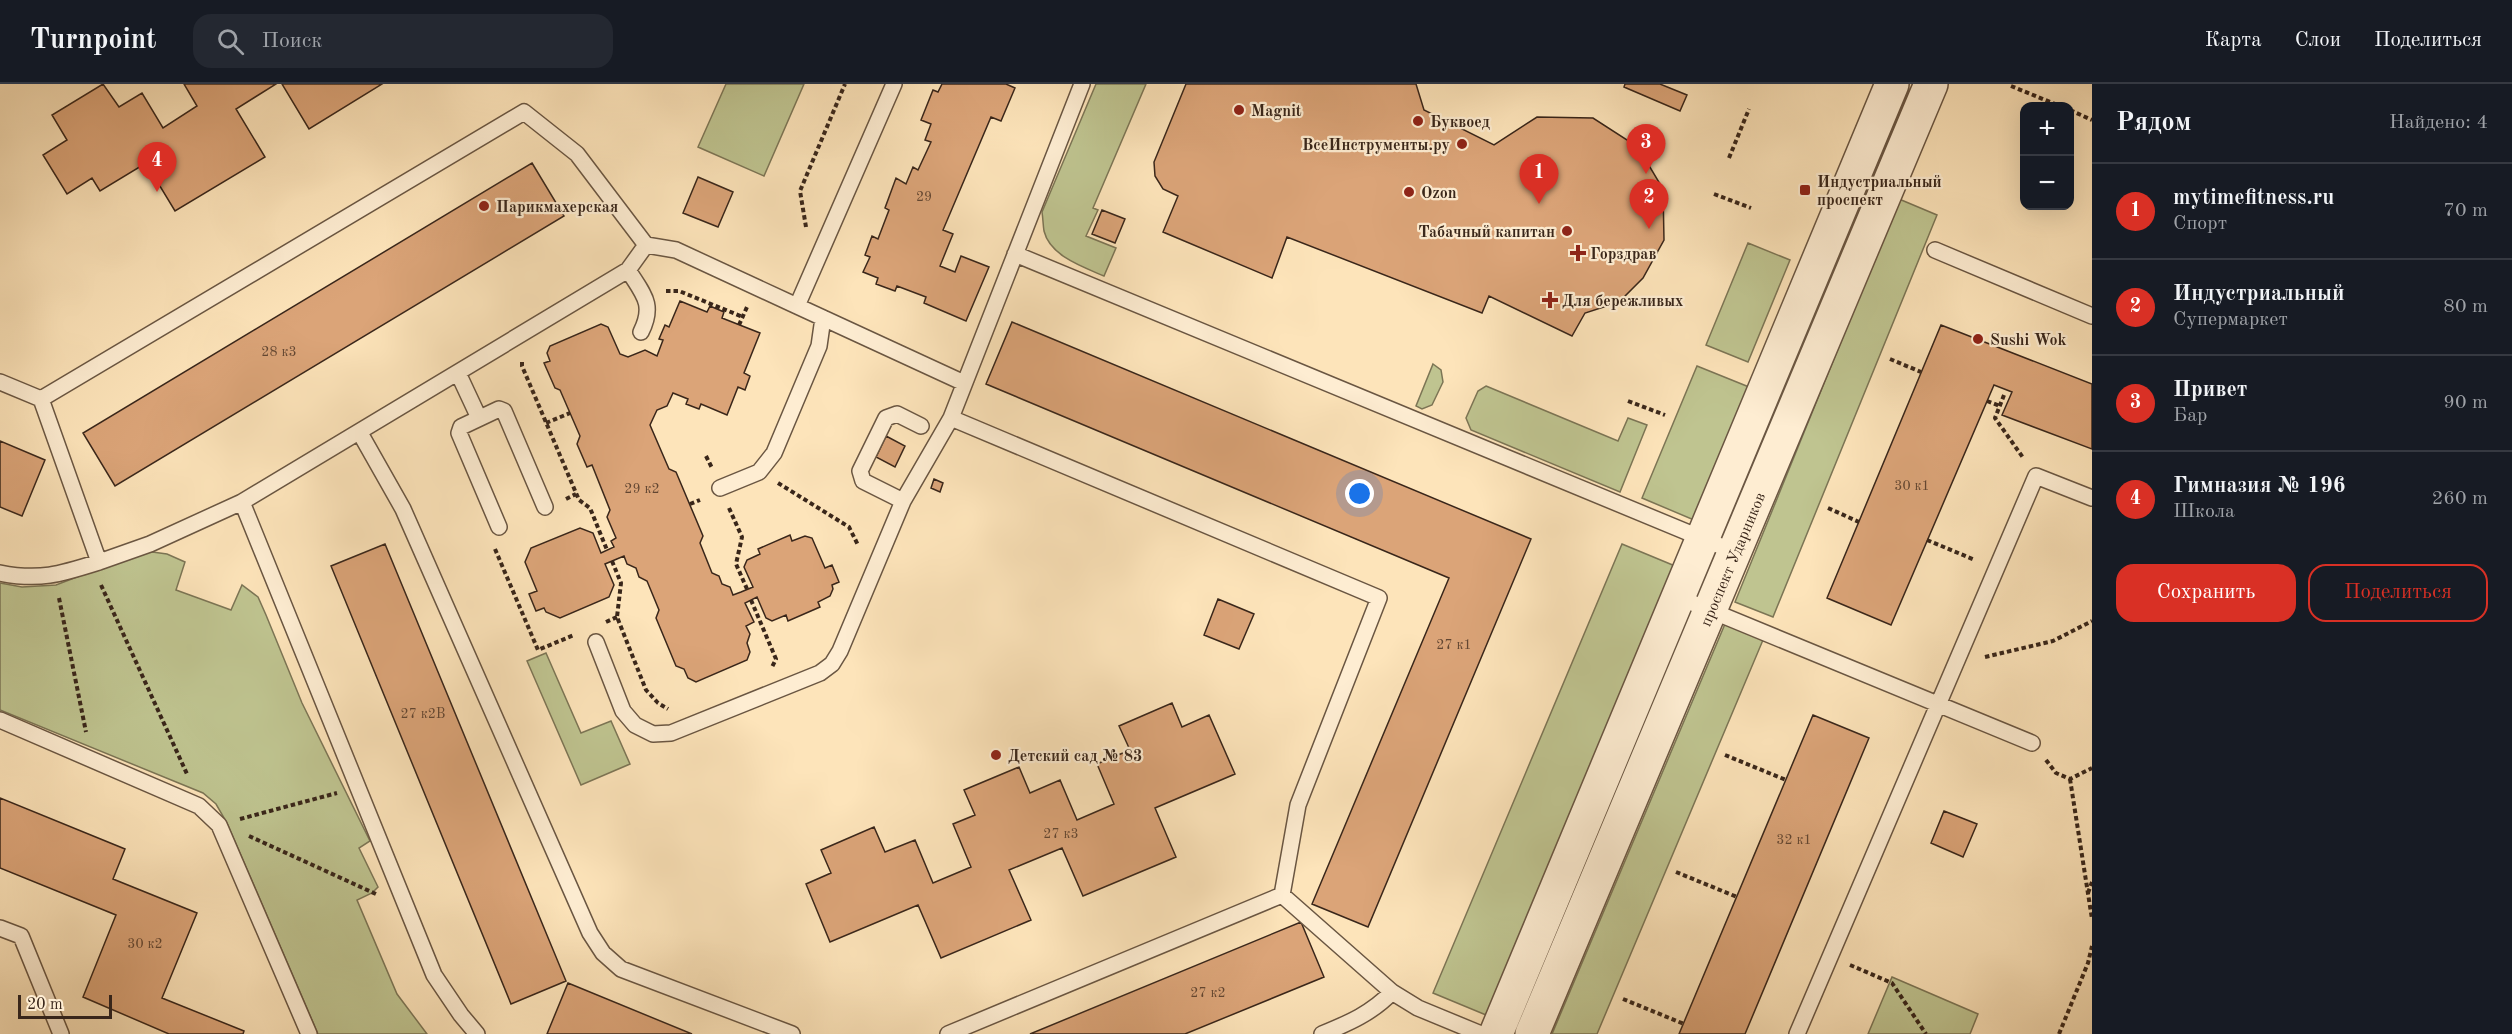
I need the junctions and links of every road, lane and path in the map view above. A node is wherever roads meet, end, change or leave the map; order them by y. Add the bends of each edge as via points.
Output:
1 (845, 84) edge
2 (894, 84) edge
3 (1082, 84) edge
4 (1892, 84) edge
5 (1931, 84) edge
6 (2011, 86) dead end
7 (2050, 102) edge
8 (1749, 109) dead end
9 (2074, 112) edge
10 (2092, 120) edge
11 (1729, 158) dead end
12 (1714, 194) dead end
13 (1751, 208) dead end
14 (646, 245) junction
15 (1935, 250) dead end
16 (1015, 254) junction
17 (813, 269) junction
18 (628, 270) junction
19 (647, 301) junction
20 (797, 306) junction
21 (2092, 316) edge
22 (743, 317) dead end
23 (823, 318) junction
24 (641, 332) dead end
25 (522, 334) junction
26 (1890, 359) dead end
27 (1921, 372) dead end
28 (458, 373) junction
29 (0, 382) edge
30 (964, 383) junction
31 (2004, 395) dead end
32 (41, 399) junction
33 (1628, 401) dead end
34 (1987, 401) dead end
35 (2000, 406) junction
36 (570, 413) dead end
37 (1665, 415) dead end
38 (479, 418) junction
39 (951, 418) junction
40 (546, 423) junction
41 (921, 426) dead end
42 (360, 433) junction
43 (706, 456) dead end
44 (759, 472) junction
45 (2036, 476) junction
46 (720, 488) junction
47 (576, 494) junction
48 (2092, 498) edge
49 (903, 501) junction
50 (242, 502) junction
51 (545, 507) joint
52 (1828, 508) dead end
53 (1859, 522) dead end
54 (499, 527) joint
55 (1702, 539) junction
56 (1927, 540) dead end
57 (607, 550) dead end
58 (1736, 552) junction
59 (612, 561) dead end
60 (99, 562) junction
61 (1995, 568) junction
62 (873, 571) junction
63 (0, 573) edge
64 (54, 577) junction
65 (747, 589) dead end
66 (1678, 597) junction
67 (752, 600) dead end
68 (1711, 610) junction
69 (617, 617) junction
70 (2092, 621) edge
71 (597, 626) dead end
72 (577, 633) dead end
73 (596, 642) dead end
74 (1955, 664) junction
75 (759, 698) junction
76 (1938, 703) junction
77 (0, 720) edge
78 (694, 724) junction
79 (2032, 742) joint
80 (1725, 756) dead end
81 (86, 758) junction
82 (2092, 768) edge
83 (2070, 779) junction
84 (1786, 780) dead end
85 (358, 788) junction
86 (219, 825) junction
87 (240, 832) dead end
88 (1676, 872) dead end
89 (2092, 882) edge
90 (2088, 892) junction
91 (1282, 896) junction
92 (1737, 897) dead end
93 (407, 908) junction
94 (2092, 919) edge
95 (0, 928) edge
96 (2092, 945) edge
97 (1830, 956) junction
98 (1392, 992) junction
99 (1623, 999) dead end
100 (1683, 1024) dead end
101 (61, 1034) edge
102 (309, 1034) edge
103 (477, 1034) edge
104 (792, 1034) edge
105 (948, 1034) edge
106 (1322, 1034) edge
107 (1481, 1034) edge
108 (1496, 1034) edge
109 (1532, 1034) edge
110 (1797, 1034) edge
111 (1926, 1034) edge
112 (2059, 1034) edge

1 - 17 path via 800,191
2 - 17 lane
3 - 16 lane
4 - 55 street
5 - 58 street, проспект Ударников
6 - 7 path
8 - 11 path
9 - 10 path
12 - 13 path
14 - 18 lane
14 - 20 lane via 676,250
14 - 32 lane via 577,154 524,112
15 - 21 lane
16 - 30 lane
16 - 55 lane
17 - 20 lane
18 - 19 lane
18 - 25 lane
19 - 22 path via 662,292 679,291
19 - 24 lane via 648,317
20 - 23 lane
23 - 30 lane
23 - 44 lane via 819,346 774,453
25 - 28 lane
25 - 40 path via 528,348 522,366
26 - 27 path
28 - 38 lane
28 - 42 lane
29 - 32 lane
30 - 39 lane
31 - 35 path
32 - 60 lane
33 - 37 path
34 - 35 path
35 - 45 path via 1995,418
36 - 40 path
38 - 51 lane via 499,409 504,411
38 - 54 lane via 461,427 459,433
39 - 49 lane
39 - 91 lane via 1379,598 1298,805
40 - 47 path
41 - 49 lane via 891,414 860,471 863,481
42 - 50 lane
42 - 104 lane via 403,509 590,933 603,953 621,969
43 - 46 path
44 - 46 lane
44 - 62 path via 849,527
45 - 48 lane
45 - 61 lane
46 - 65 path via 742,537 736,564
47 - 51 path
47 - 57 path via 590,508
49 - 62 lane
50 - 60 lane via 150,544
50 - 85 lane
52 - 53 path
54 - 72 path via 488,532 538,650
55 - 58 lane
55 - 66 street
56 - 61 path
58 - 68 street, проспект Ударников
59 - 69 path via 621,583
60 - 64 lane
61 - 74 lane
62 - 75 lane via 832,664 820,673
63 - 64 lane
64 - 81 path via 90,749
66 - 68 lane
66 - 108 street
67 - 75 path via 776,659
68 - 76 lane
68 - 109 street, проспект Ударников
69 - 71 path
69 - 78 path via 646,690 658,704 677,714 690,715
70 - 74 path via 2053,641
73 - 78 lane via 623,711 635,725 653,734 671,733
74 - 76 lane
75 - 78 lane
76 - 79 lane
76 - 97 lane
77 - 81 lane
79 - 83 path via 2056,773
80 - 84 path
81 - 86 lane via 199,806
82 - 83 path
83 - 90 path
85 - 86 path
85 - 93 lane
86 - 102 lane
87 - 93 path
88 - 92 path
89 - 90 path
90 - 94 path
91 - 98 lane
91 - 105 lane
93 - 103 lane via 434,975
95 - 101 lane via 21,936
96 - 112 path
97 - 110 lane
97 - 111 path via 1892,982
98 - 106 lane via 1360,1018
98 - 107 lane via 1418,1008
99 - 100 path

